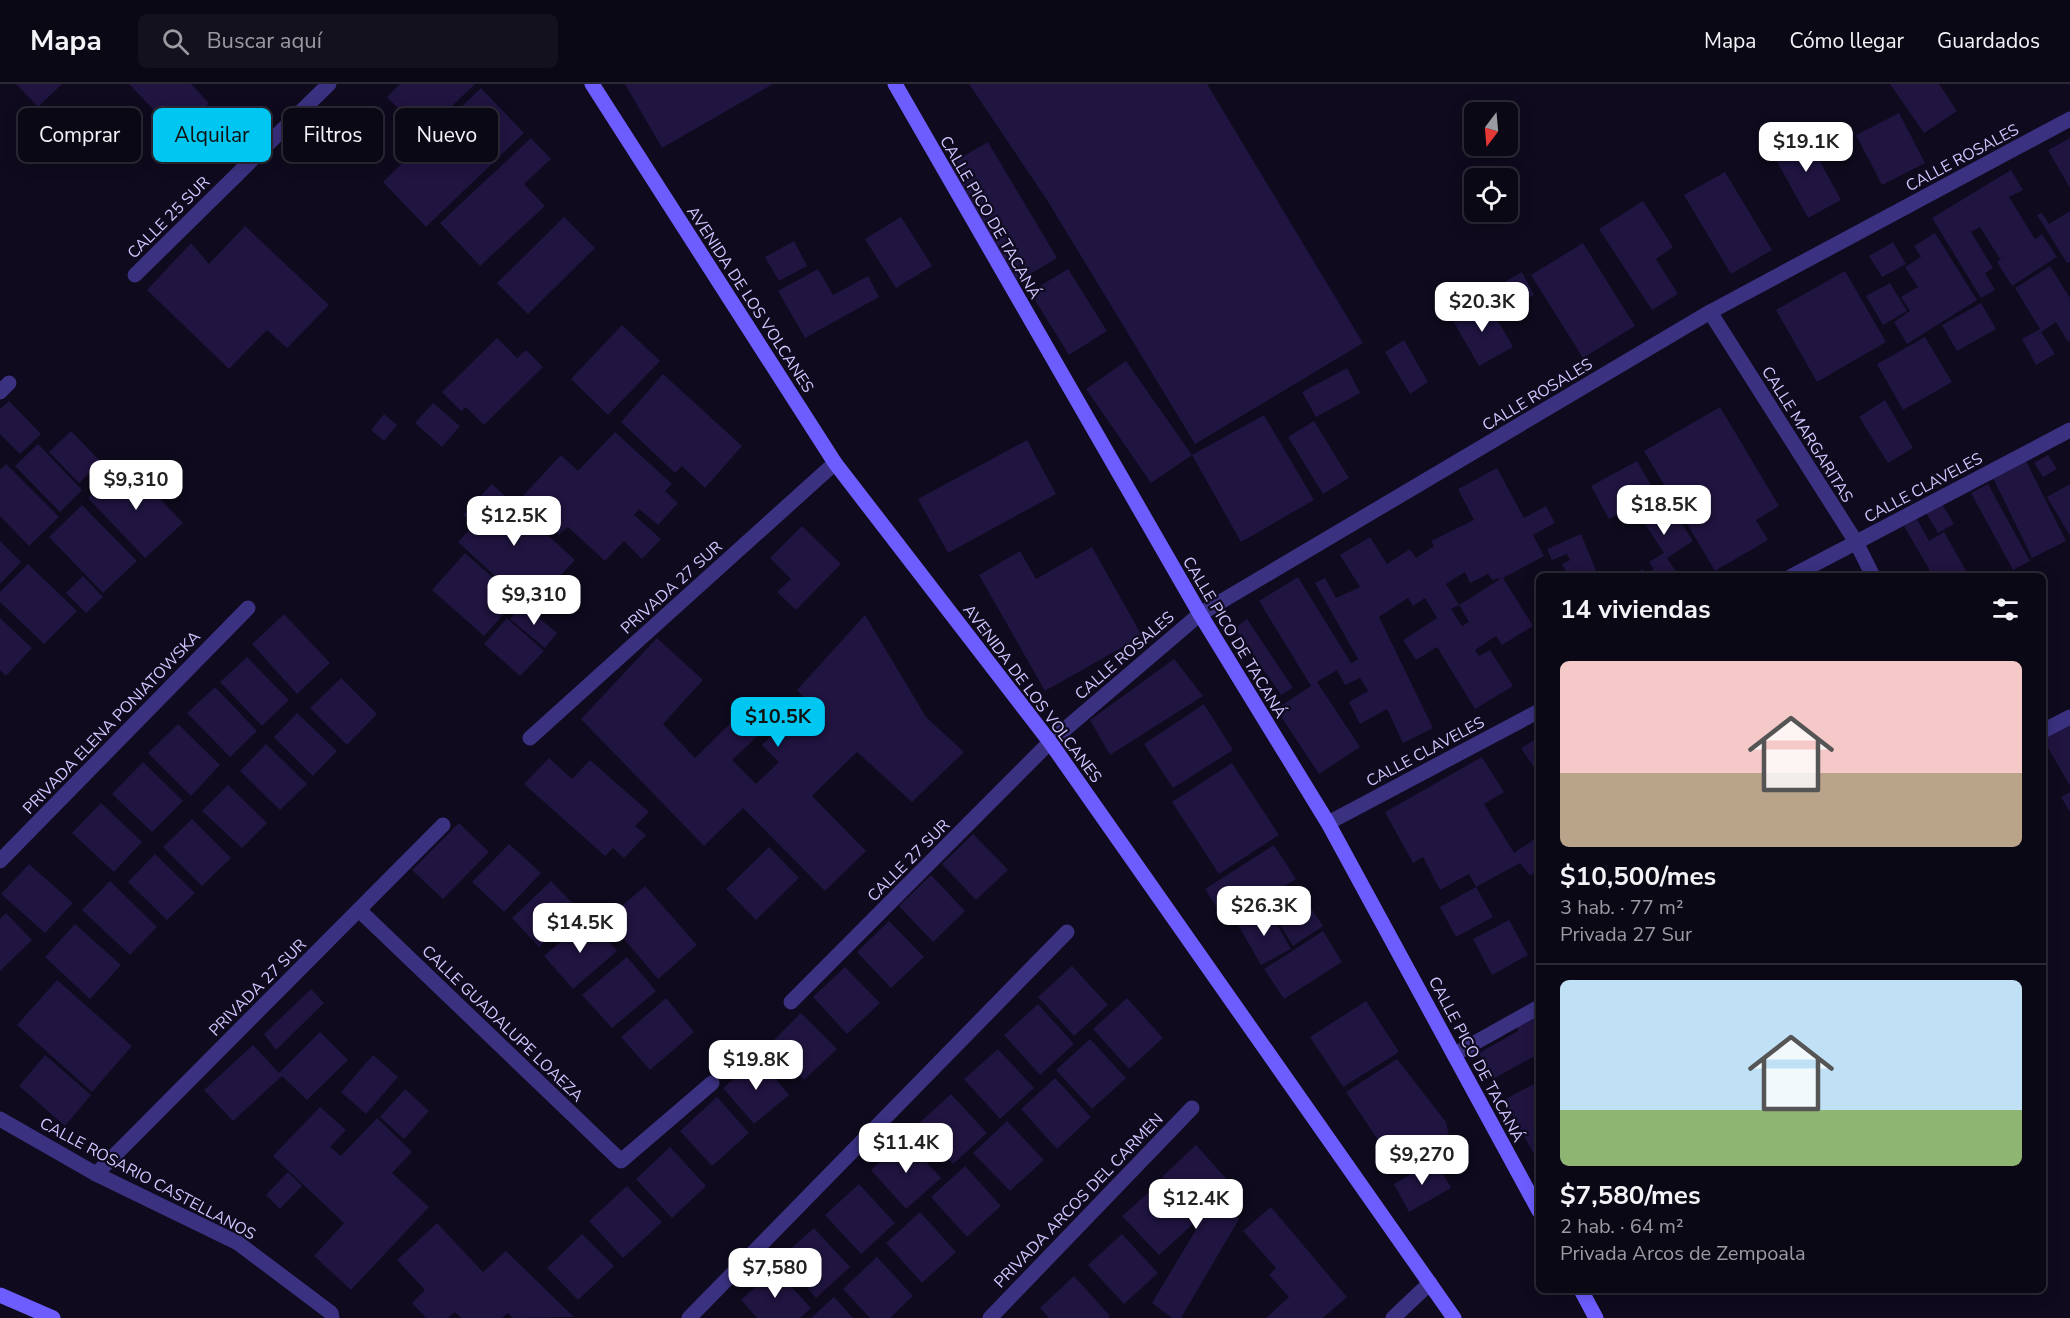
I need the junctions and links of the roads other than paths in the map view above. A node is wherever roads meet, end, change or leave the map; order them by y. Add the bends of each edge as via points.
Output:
1 (329, 84) edge
2 (592, 84) edge
3 (895, 84) edge
4 (2070, 119) edge
5 (135, 275) dead end
6 (1710, 312) junction
7 (2070, 430) edge
8 (835, 463) junction
9 (1856, 542) junction
10 (1798, 573) edge
11 (1872, 573) edge
12 (248, 608) dead end
13 (1200, 614) junction
14 (1536, 713) edge
15 (2070, 717) edge
16 (2046, 729) edge
17 (530, 738) dead end
18 (1050, 742) junction
19 (1328, 823) junction
20 (443, 825) dead end
21 (0, 861) edge
22 (359, 910) junction
23 (1067, 932) dead end
24 (791, 1002) dead end
25 (1536, 1009) edge
26 (1455, 1054) junction
27 (712, 1083) dead end
28 (1192, 1108) dead end
29 (0, 1119) edge
30 (96, 1174) junction
31 (1536, 1205) edge
32 (1430, 1283) junction
33 (1583, 1293) edge
34 (0, 1295) edge
35 (53, 1318) edge
36 (332, 1318) edge
37 (689, 1318) edge
38 (990, 1318) edge
39 (1393, 1318) edge
40 (1454, 1318) edge
41 (1596, 1318) edge

1 - 5 street, CALLE 25 SUR
2 - 8 street, AVENIDA DE LOS VOLCANES
3 - 13 street, CALLE PICO DE TACANÁ
4 - 6 street, CALLE ROSALES
6 - 9 street, CALLE MARGARITAS
6 - 13 street, CALLE ROSALES
7 - 9 street, CALLE CLAVELES
8 - 17 street, PRIVADA 27 SUR
8 - 18 street, AVENIDA DE LOS VOLCANES
9 - 10 street, CALLE CLAVELES
9 - 11 street, CALLE MARGARITAS
12 - 21 street, PRIVADA ELENA PONIATOWSKA
13 - 18 street, CALLE ROSALES
13 - 19 street, CALLE PICO DE TACANÁ
14 - 19 street, CALLE CLAVELES
15 - 16 street
18 - 24 street, CALLE 27 SUR
18 - 32 street, AVENIDA DE LOS VOLCANES
19 - 26 street, CALLE PICO DE TACANÁ
20 - 22 street, PRIVADA 27 SUR
22 - 27 street, CALLE GUADALUPE LOAEZA via 621,1161
22 - 30 street, PRIVADA 27 SUR
23 - 37 street
25 - 26 street
26 - 31 street, CALLE PICO DE TACANÁ
28 - 38 street, PRIVADA ARCOS DEL CARMEN
29 - 30 street, CALLE ROSARIO CASTELLANOS
30 - 36 street, CALLE ROSARIO CASTELLANOS via 238,1243 331,1313
32 - 39 street
32 - 40 street, AVENIDA DE LOS VOLCANES
33 - 41 street
34 - 35 street

